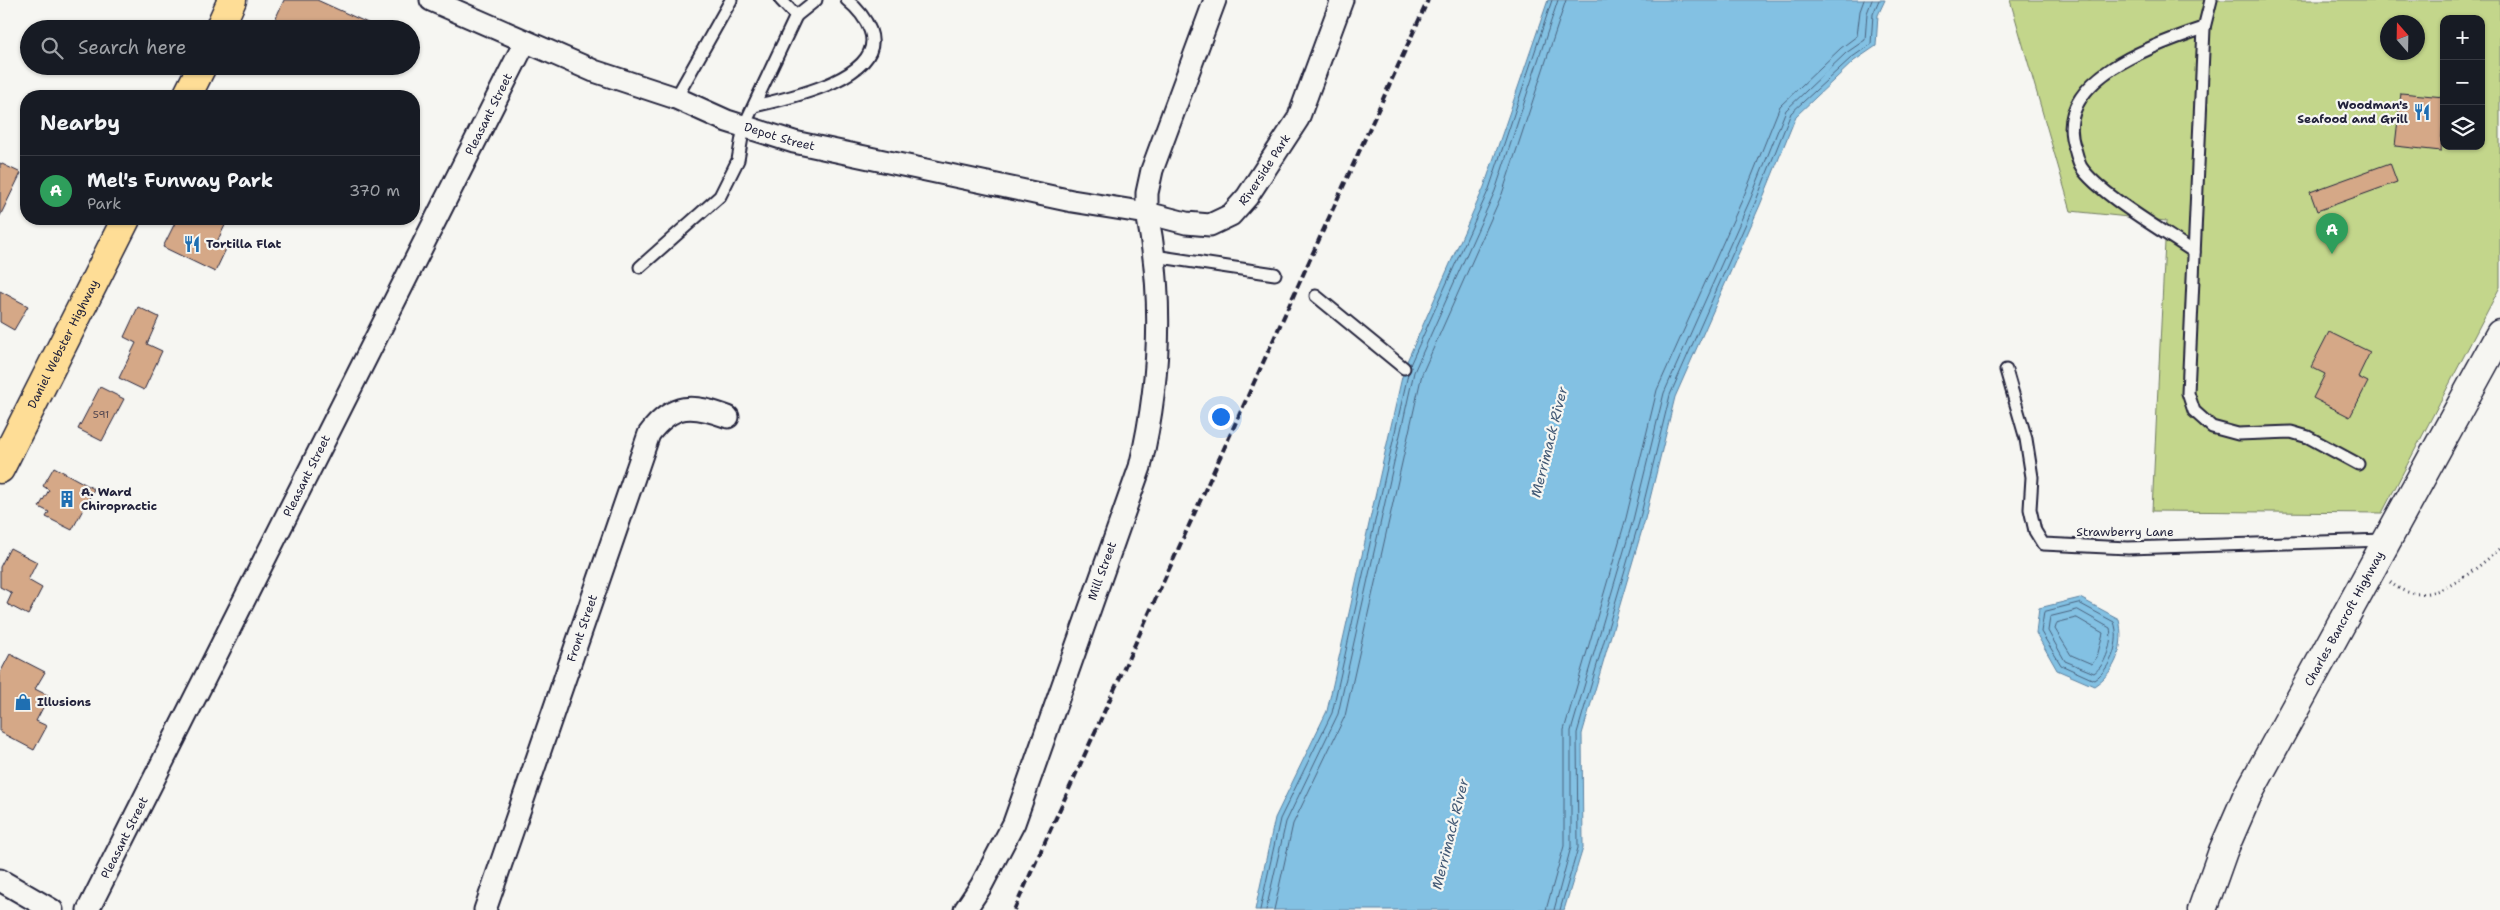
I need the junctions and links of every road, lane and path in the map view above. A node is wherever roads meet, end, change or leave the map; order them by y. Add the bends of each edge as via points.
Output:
1 (232, 0) edge
2 (431, 0) edge
3 (731, 0) edge
4 (781, 0) edge
5 (816, 0) edge
6 (847, 0) edge
7 (1215, 0) edge
8 (1342, 0) edge
9 (2212, 0) edge
10 (796, 16) junction
11 (223, 20) edge
12 (2204, 28) junction
13 (525, 42) junction
14 (198, 75) edge
15 (190, 90) edge
16 (676, 98) junction
17 (754, 106) junction
18 (744, 126) junction
19 (1147, 213) junction
20 (123, 225) edge
21 (2194, 252) junction
22 (1154, 256) junction
23 (640, 267) dead end
24 (1275, 274) dead end
25 (1316, 296) dead end
26 (2500, 334) edge
27 (1404, 368) dead end
28 (2006, 370) dead end
29 (728, 417) dead end
30 (2358, 464) dead end
31 (0, 469) edge
32 (2386, 540) junction
33 (2500, 549) edge
34 (2372, 567) junction
35 (0, 880) edge
36 (52, 910) edge
37 (88, 910) edge
38 (484, 910) edge
39 (965, 910) edge
40 (2202, 910) edge

1 - 11 main road
2 - 13 street, Depot Street
3 - 16 lane
4 - 10 lane
5 - 10 lane
6 - 17 lane via 858,8 866,21 873,39 870,56 852,73 789,98
7 - 19 street via 1152,170
8 - 19 street, Riverside Park via 1298,119 1231,215 1210,225 1186,223
9 - 12 lane
10 - 17 lane
12 - 21 lane
12 - 21 lane via 2167,40 2112,68 2084,91 2072,111 2071,138 2081,167 2101,188
13 - 16 street, Depot Street via 594,71
13 - 37 street, Pleasant Street
14 - 15 main road
16 - 18 street, Depot Street
17 - 18 lane
18 - 19 street, Depot Street via 794,142 1072,201
18 - 23 lane via 738,160 720,196
19 - 22 street, Mill Street
20 - 31 main road, Daniel Webster Highway
21 - 30 lane via 2188,393 2194,411 2212,427 2238,434 2291,432 2308,437
22 - 24 lane
22 - 39 street, Mill Street via 1157,375 1151,422 1140,467 1014,823
25 - 27 lane
26 - 32 main road, Charles Bancroft Highway
28 - 32 lane, Strawberry Lane via 2026,439 2032,477 2030,509 2035,530 2043,544 2128,548
29 - 38 street, Front Street via 693,406 675,410 659,421 649,434
32 - 34 main road, Charles Bancroft Highway
33 - 34 path via 2463,578 2436,592 2414,594 2397,588
34 - 40 main road, Charles Bancroft Highway via 2247,796
35 - 36 street

